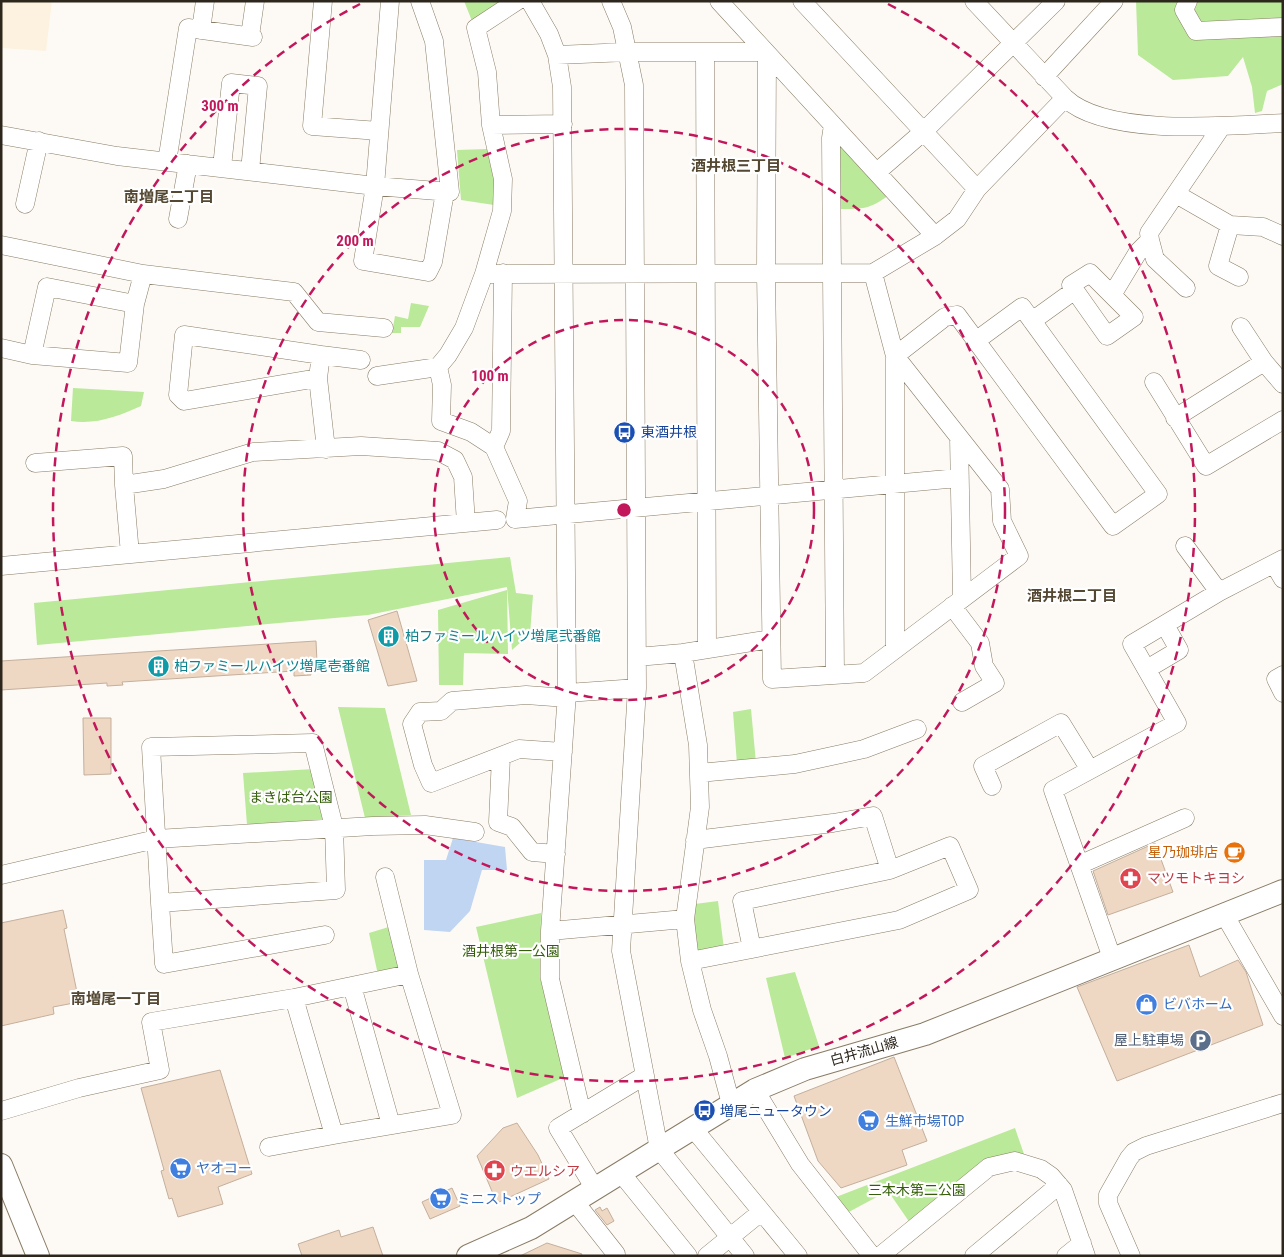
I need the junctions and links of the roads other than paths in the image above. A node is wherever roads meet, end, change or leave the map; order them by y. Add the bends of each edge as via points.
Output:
1 (205, 1) edge
2 (255, 1) edge
3 (324, 1) edge
4 (390, 1) edge
5 (420, 1) edge
6 (517, 1) edge
7 (530, 1) edge
8 (610, 1) edge
9 (719, 1) edge
10 (802, 1) edge
11 (1056, 1) edge
12 (1114, 1) edge
13 (1188, 1) edge
14 (985, 5) edge
15 (1283, 27) edge
16 (201, 30) junction
17 (1013, 45) junction
18 (628, 52) junction
19 (705, 53) junction
20 (766, 53) junction
21 (557, 55) junction
22 (1044, 77) junction
23 (1065, 98) junction
24 (1283, 123) edge
25 (563, 124) junction
26 (491, 125) junction
27 (833, 125) junction
28 (1222, 126) junction
29 (380, 131) junction
30 (923, 132) junction
31 (1, 135) edge
32 (39, 141) junction
33 (167, 162) junction
34 (188, 164) junction
35 (222, 167) junction
36 (250, 171) junction
37 (877, 172) junction
38 (375, 186) junction
39 (977, 189) junction
40 (445, 192) junction
41 (1176, 194) junction
42 (26, 204) dead end
43 (178, 219) dead end
44 (1230, 225) junction
45 (935, 236) junction
46 (1283, 236) edge
47 (1150, 240) junction
48 (1, 245) edge
49 (831, 272) junction
50 (503, 273) junction
51 (564, 273) junction
52 (636, 273) junction
53 (766, 273) junction
54 (873, 273) junction
55 (143, 274) junction
56 (484, 274) junction
57 (704, 274) junction
58 (1239, 277) dead end
59 (1186, 288) dead end
60 (1075, 290) junction
61 (1112, 295) junction
62 (136, 304) junction
63 (1032, 321) junction
64 (1241, 327) dead end
65 (384, 328) dead end
66 (977, 340) junction
67 (1, 348) edge
68 (32, 355) junction
69 (321, 355) junction
70 (895, 356) junction
71 (362, 360) dead end
72 (1264, 362) junction
73 (438, 367) junction
74 (377, 376) dead end
75 (318, 378) junction
76 (1154, 382) dead end
77 (1283, 384) edge
78 (1176, 418) junction
79 (1283, 420) edge
80 (959, 436) junction
81 (494, 447) junction
82 (326, 449) junction
83 (35, 463) dead end
84 (958, 478) junction
85 (894, 484) junction
86 (124, 485) junction
87 (833, 490) junction
88 (770, 495) junction
89 (706, 501) junction
90 (636, 508) junction
91 (566, 516) junction
92 (498, 520) dead end
93 (466, 523) junction
94 (1185, 546) dead end
95 (130, 554) junction
96 (1278, 562) edge
97 (1, 566) edge
98 (1283, 579) edge
99 (1219, 592) junction
100 (957, 602) junction
101 (1165, 625) junction
102 (771, 639) junction
103 (707, 649) junction
104 (896, 649) junction
105 (683, 653) junction
106 (637, 657) junction
107 (1147, 669) junction
108 (835, 675) junction
109 (1283, 675) edge
110 (637, 688) junction
111 (1283, 693) edge
112 (567, 696) junction
113 (962, 702) dead end
114 (917, 729) dead end
115 (563, 752) junction
116 (501, 757) junction
117 (1090, 770) junction
118 (699, 774) junction
119 (992, 786) dead end
120 (1185, 818) dead end
121 (334, 827) junction
122 (480, 832) dead end
123 (156, 839) junction
124 (695, 840) junction
125 (556, 854) junction
126 (1079, 865) junction
127 (890, 870) junction
128 (1, 875) edge
129 (385, 877) dead end
130 (1283, 891) edge
131 (160, 903) junction
132 (1224, 914) junction
133 (685, 919) junction
134 (622, 923) junction
135 (550, 931) junction
136 (325, 935) dead end
137 (752, 949) junction
138 (1112, 958) junction
139 (690, 961) junction
140 (409, 974) junction
141 (352, 986) junction
142 (294, 998) junction
143 (1283, 1016) edge
144 (644, 1076) junction
145 (755, 1090) junction
146 (1283, 1103) edge
147 (731, 1104) junction
148 (1, 1111) edge
149 (582, 1114) junction
150 (391, 1125) junction
151 (692, 1127) junction
152 (334, 1135) junction
153 (269, 1147) dead end
154 (658, 1149) junction
155 (1, 1166) edge
156 (621, 1173) junction
157 (1059, 1185) junction
158 (595, 1189) junction
159 (575, 1202) junction
160 (761, 1212) junction
161 (730, 1237) junction
162 (1084, 1250) edge
163 (38, 1256) edge
164 (468, 1256) edge
165 (614, 1256) edge
166 (688, 1256) edge
167 (707, 1256) edge
168 (745, 1256) edge
169 (798, 1256) edge
170 (872, 1256) edge
171 (880, 1256) edge
172 (974, 1256) edge
173 (1066, 1256) edge
174 (1131, 1256) edge

1 - 16 street
2 - 16 street via 252,37
3 - 29 street via 312,126
4 - 29 street
5 - 40 street via 435,46 450,192
6 - 26 street via 476,28 487,72
7 - 21 street
8 - 18 street via 622,27
9 - 20 street
10 - 30 street
11 - 17 street
12 - 22 street
13 - 15 street via 1184,10 1196,31
14 - 17 street
16 - 33 street via 188,28
17 - 22 street
17 - 30 street
18 - 19 street
18 - 21 street
18 - 52 street via 634,85
19 - 20 street
19 - 57 street
20 - 27 street
20 - 53 street
21 - 25 street
22 - 23 street
23 - 28 street via 1088,114 1103,118 1143,124
23 - 39 street
24 - 28 street
25 - 26 street
25 - 51 street
26 - 56 street via 503,179 502,211
27 - 37 street
27 - 49 street
28 - 41 street
29 - 38 street
30 - 37 street
30 - 39 street
31 - 32 street
32 - 33 street
32 - 42 street
33 - 34 street
34 - 35 street
34 - 43 street
35 - 36 street
35 - 36 street via 231,83 258,86
36 - 38 street
37 - 45 street
38 - 40 street
38 - 40 street via 363,261 428,272 433,262
39 - 45 street via 957,218
41 - 44 street
41 - 47 street via 1149,233
44 - 46 street via 1263,227
44 - 58 street via 1218,266
45 - 54 street
47 - 59 street via 1155,259
47 - 61 street via 1138,252
48 - 55 street
49 - 53 street
49 - 54 street
49 - 87 street
50 - 51 street
50 - 56 street
50 - 81 street via 501,431
51 - 52 street
51 - 91 street
52 - 57 street
52 - 90 street
53 - 57 street
53 - 88 street
54 - 70 street
55 - 62 street
55 - 65 street via 294,292 318,322
56 - 73 street via 464,328
57 - 89 street
60 - 61 street via 1071,285 1090,273
60 - 61 street via 1107,336 1134,316
60 - 63 street
62 - 68 street via 128,363
62 - 68 street via 47,287
63 - 66 street via 1022,307
63 - 66 street via 1158,494 1113,526
64 - 72 street
66 - 70 street via 957,315 945,317
67 - 68 street
69 - 71 street
69 - 75 street
69 - 75 street via 184,336 178,395 184,401
70 - 80 street
70 - 85 street
72 - 77 street
72 - 78 street
73 - 74 street
73 - 81 street via 442,385 441,421 471,432
75 - 82 street
76 - 78 street
78 - 79 street via 1206,466
80 - 84 street
80 - 100 street via 1000,489 1002,521 1019,556
81 - 91 street via 518,502 515,519
82 - 86 street via 253,452 164,479
82 - 93 street via 361,446 438,451 455,460 463,477
83 - 86 street via 123,456
84 - 85 street
84 - 100 street
85 - 87 street
85 - 104 street
86 - 95 street
87 - 88 street
87 - 108 street
88 - 89 street
88 - 102 street
89 - 90 street
89 - 103 street
90 - 91 street
90 - 106 street
91 - 112 street
92 - 93 street
93 - 95 street
94 - 99 street
95 - 97 street
96 - 98 street
96 - 99 street
99 - 101 street
100 - 104 street
100 - 113 street via 980,643 984,666 995,683
101 - 107 street via 1179,650
101 - 107 street via 1132,644
102 - 103 street
102 - 108 street via 772,679
103 - 105 street
104 - 108 street via 864,673
105 - 106 street
105 - 118 street via 695,716
106 - 110 street
107 - 117 street via 1178,723
109 - 111 street via 1276,679
110 - 112 street
110 - 134 street
112 - 115 street
112 - 116 street via 526,695 452,701 441,710 420,712 412,724 431,783
114 - 118 street via 864,749 795,764
115 - 116 street via 519,749
115 - 125 street
116 - 125 street via 498,822 512,827 532,852
117 - 119 street via 1061,722 983,766
117 - 126 street via 1053,790
118 - 124 street via 700,807
120 - 126 street
121 - 122 street via 425,826
121 - 123 street
121 - 123 street via 312,743 151,747
121 - 131 street via 336,890
123 - 128 street
123 - 131 street
124 - 127 street via 872,816
124 - 133 street
125 - 135 street
126 - 138 street
127 - 137 street via 742,901
127 - 137 street via 950,846 969,890 899,920
129 - 140 street
130 - 132 main road, 白井流山線
131 - 136 street via 164,964
132 - 138 main road, 白井流山線
132 - 143 street
133 - 134 street
133 - 139 street
134 - 135 street
134 - 144 street via 621,951
135 - 149 street via 550,979
137 - 139 street
138 - 145 main road, 白井流山線 via 925,1034 805,1069
139 - 147 street
140 - 141 street
140 - 150 street via 452,1115
141 - 142 street
141 - 150 street
142 - 148 street via 151,1022 160,1070 79,1088
142 - 152 street
144 - 149 street
144 - 154 street
145 - 147 main road, 白井流山線
145 - 170 street via 800,1164
146 - 174 street via 1134,1152 1108,1195 1108,1203
147 - 151 main road, 白井流山線
149 - 158 street via 558,1128
150 - 152 street
151 - 154 main road, 白井流山線
151 - 160 street
152 - 153 street
154 - 156 main road, 白井流山線
154 - 161 street
155 - 163 main road
156 - 158 main road, 白井流山線
156 - 166 street
157 - 162 street
157 - 171 street via 1033,1165 1015,1161 989,1167
157 - 172 street
158 - 159 main road, 白井流山線
159 - 164 main road, 白井流山線 via 531,1228
159 - 165 street via 616,1254
160 - 161 street
160 - 169 street
161 - 167 street
161 - 168 street
162 - 173 street

